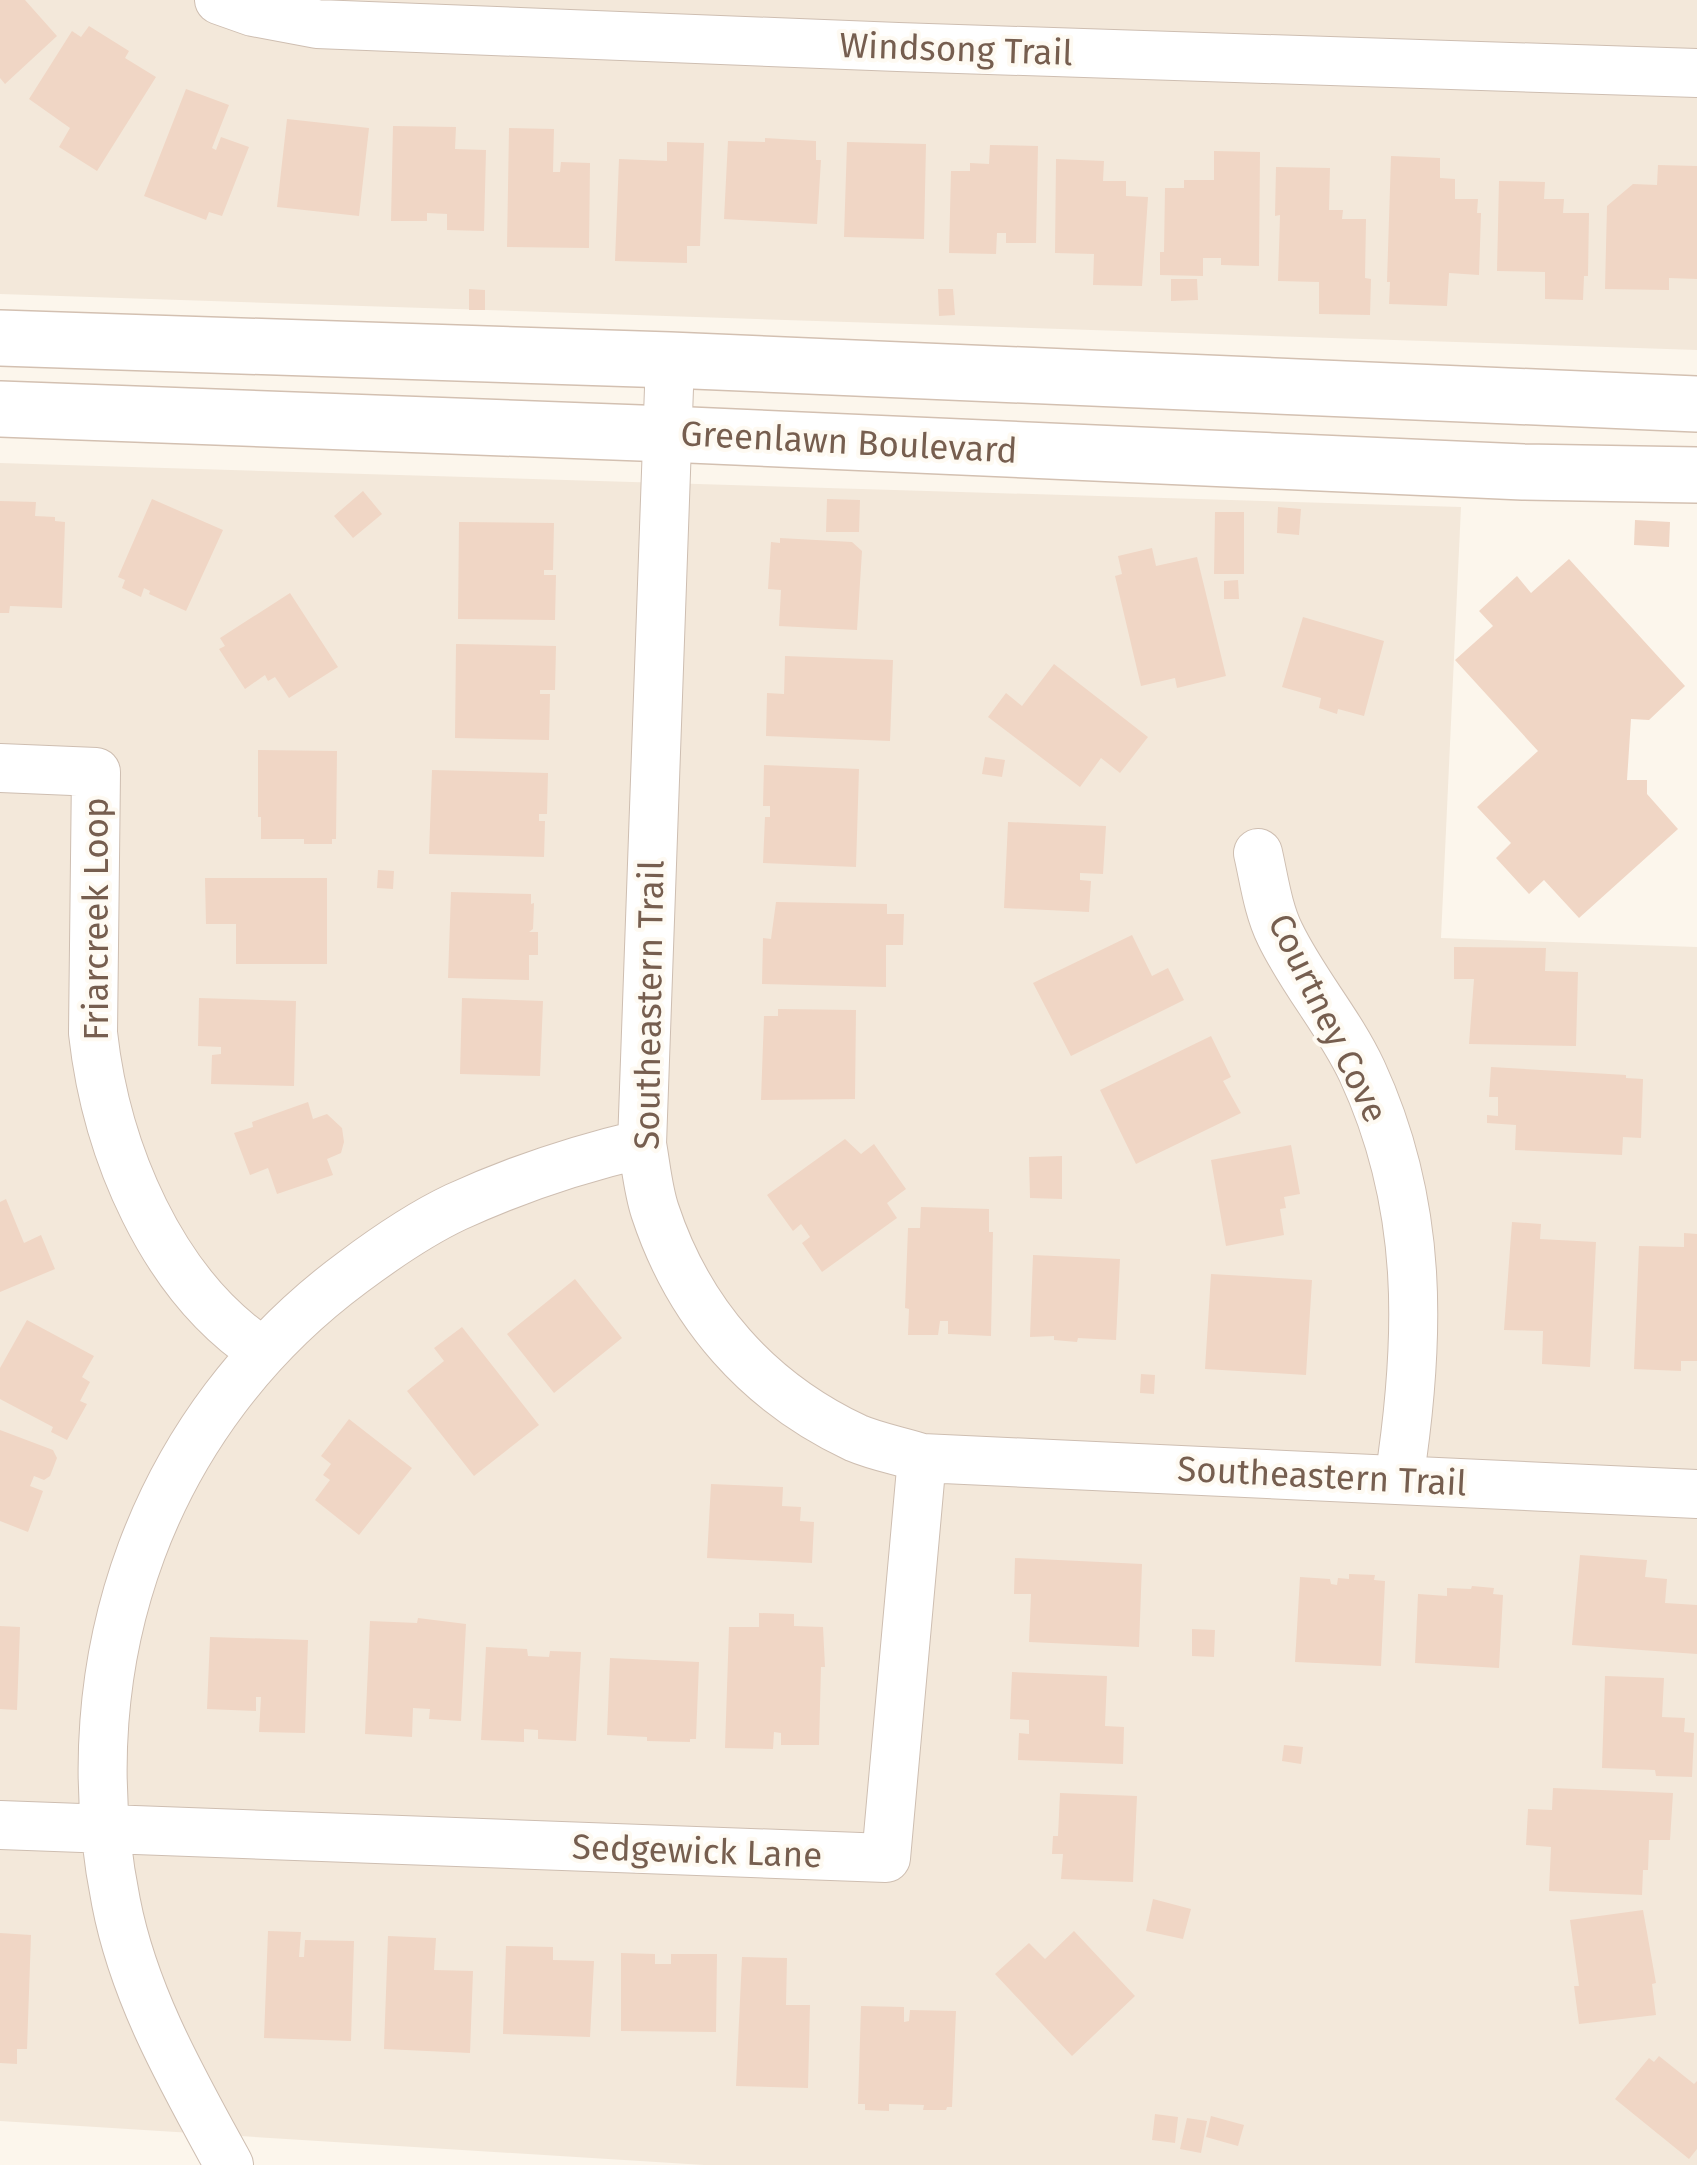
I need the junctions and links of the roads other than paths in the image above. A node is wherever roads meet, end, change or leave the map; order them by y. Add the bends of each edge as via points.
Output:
1 (219, 0) edge
2 (1697, 73) edge
3 (0, 338) edge
4 (670, 360) junction
5 (1697, 404) edge
6 (0, 409) edge
7 (668, 434) junction
8 (1697, 475) edge
9 (0, 768) edge
10 (1258, 854) dead end
11 (642, 1144) junction
12 (262, 1350) junction
13 (922, 1458) junction
14 (1399, 1480) junction
15 (1697, 1494) edge
16 (0, 1824) edge
17 (106, 1830) junction
18 (229, 2165) edge

1 - 2 street, Windsong Trail via 317,24
3 - 4 main road, Greenlawn Boulevard
4 - 5 main road, Greenlawn Boulevard
4 - 7 street, Southeastern Trail
6 - 7 main road, Greenlawn Boulevard
7 - 8 main road, Greenlawn Boulevard
7 - 11 street, Southeastern Trail
9 - 12 street, Friarcreek Loop via 96,772 93,1033 116,1142 184,1274 233,1331
10 - 14 street, Courtney Cove via 1278,929 1362,1072 1406,1213 1416,1287 1415,1361
11 - 12 street via 453,1209 320,1296
11 - 13 street, Southeastern Trail via 654,1208 676,1268 709,1322 752,1371 803,1410 860,1440
12 - 17 street via 170,1482 139,1555 116,1632 106,1712
13 - 14 street, Southeastern Trail
13 - 17 street, Sedgewick Lane via 886,1858
14 - 15 street, Southeastern Trail
16 - 17 street
17 - 18 street via 135,1974

